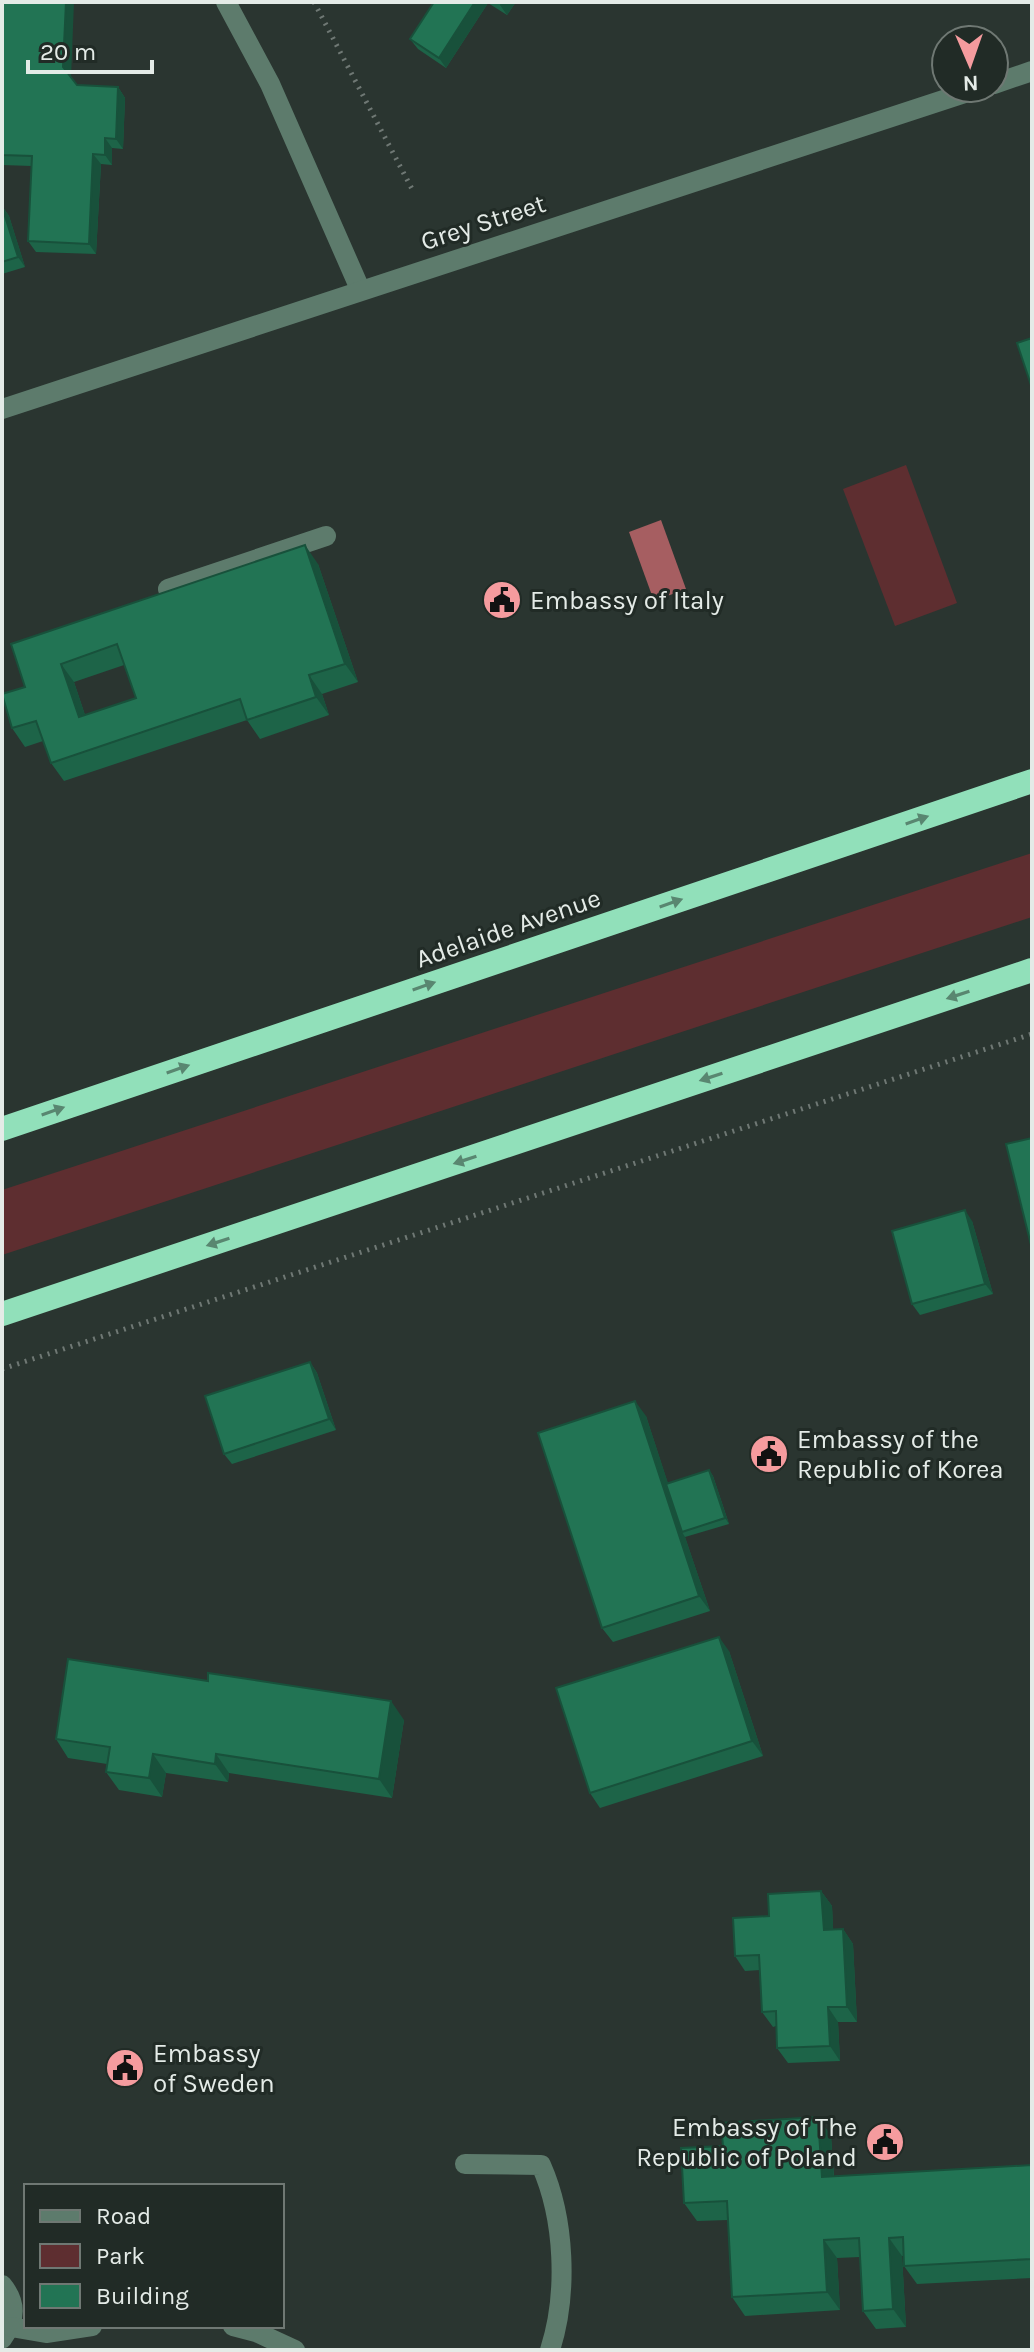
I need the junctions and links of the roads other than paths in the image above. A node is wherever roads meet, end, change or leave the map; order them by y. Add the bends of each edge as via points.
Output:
1 (226, 2) edge
2 (1032, 71) edge
3 (1010, 79) edge
4 (931, 104) edge
5 (360, 289) junction
6 (2, 409) edge
7 (326, 536) dead end
8 (168, 589) edge
9 (1032, 781) edge
10 (1032, 970) edge
11 (2, 1129) edge
12 (2, 1314) edge
13 (465, 2164) dead end
14 (2, 2285) edge
15 (79, 2328) edge
16 (241, 2328) edge
17 (6, 2333) edge
18 (295, 2350) edge
19 (550, 2350) edge

1 - 5 street via 270,84
2 - 3 street
4 - 5 street, Grey Street
5 - 6 street, Grey Street
7 - 8 street
11 -> 9 highway, Adelaide Avenue
10 -> 12 highway
13 - 19 street via 541,2165 553,2191 561,2244
14 - 17 street via 14,2309
15 - 17 street
16 - 18 street

